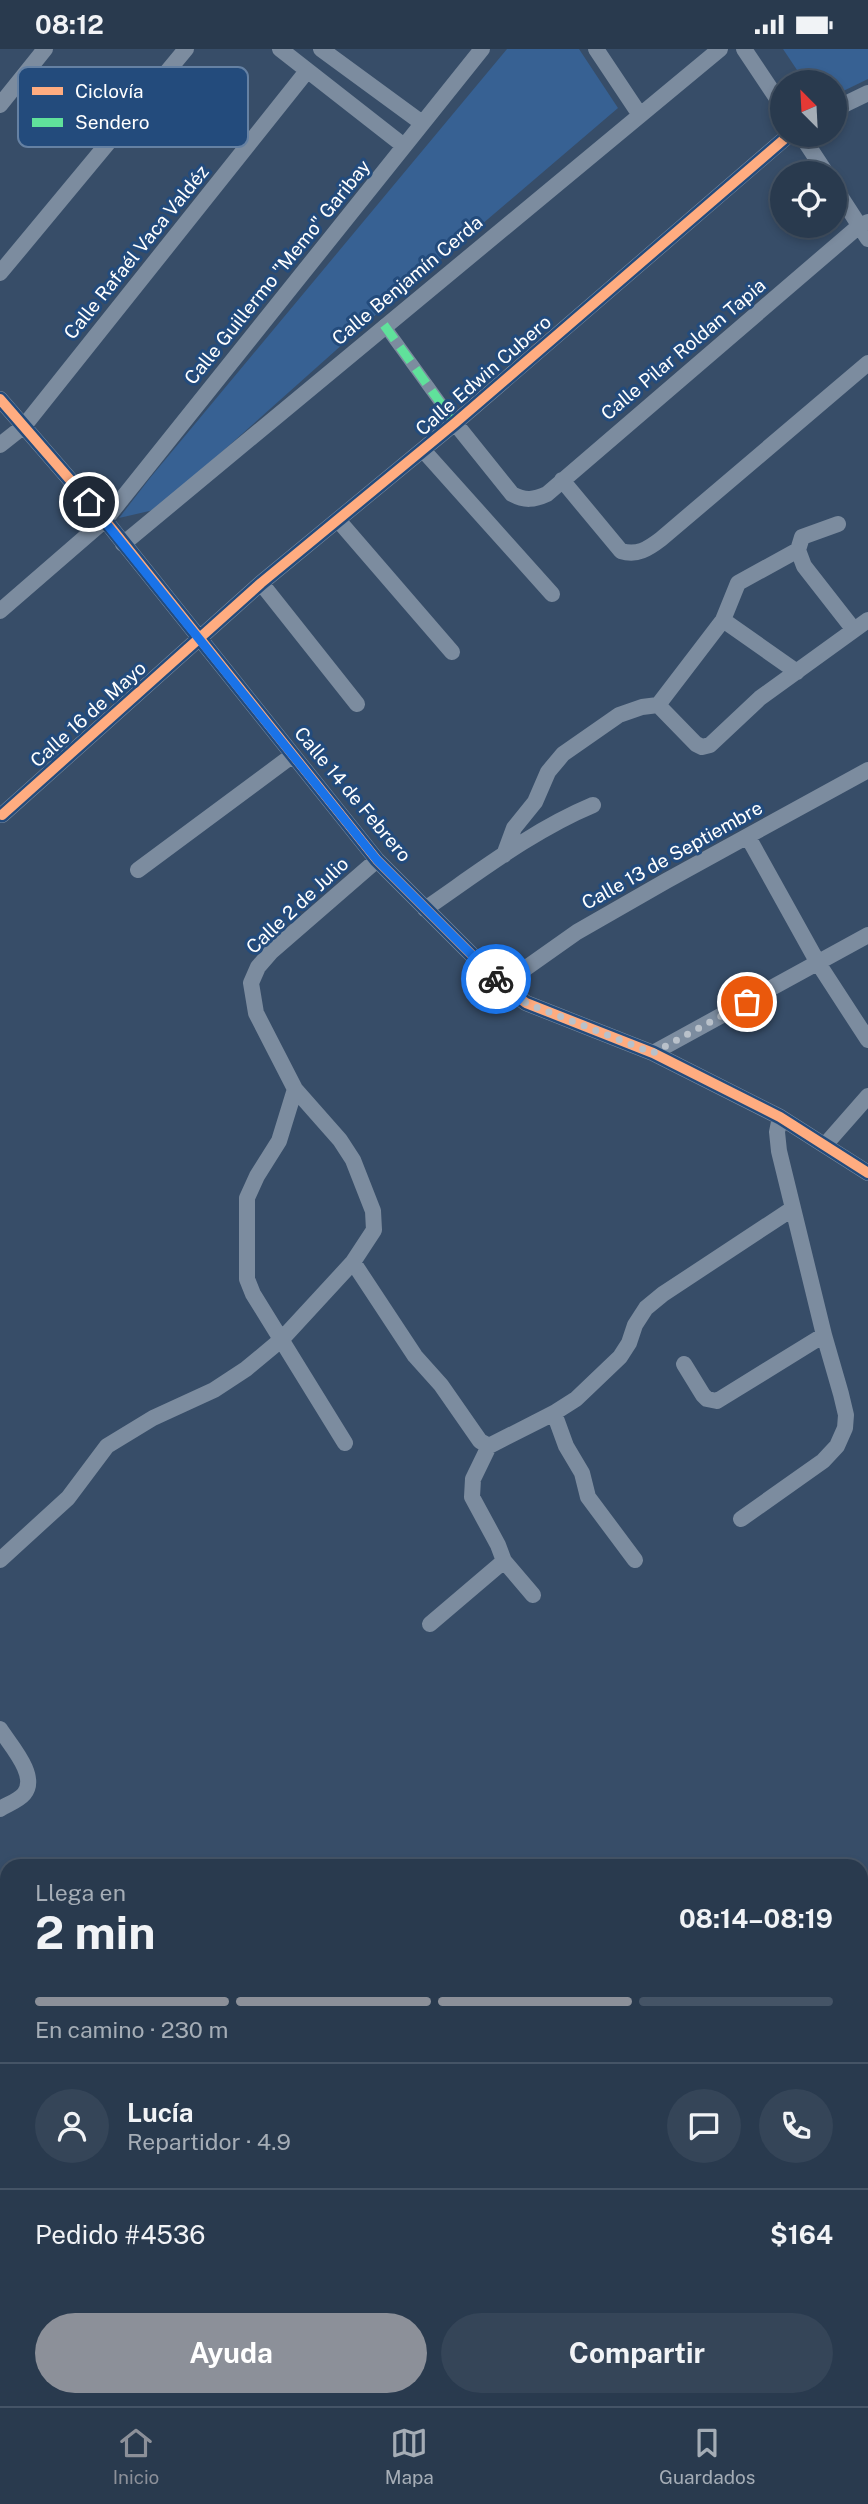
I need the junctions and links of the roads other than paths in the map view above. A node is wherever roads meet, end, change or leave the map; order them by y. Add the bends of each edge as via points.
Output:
1 (45, 49) edge
2 (186, 49) edge
3 (279, 49) edge
4 (482, 49) edge
5 (596, 49) edge
6 (720, 49) edge
7 (744, 49) edge
8 (324, 50) edge
9 (31, 67) edge
10 (171, 67) edge
11 (307, 71) junction
12 (18, 83) edge
13 (770, 88) edge
14 (868, 93) edge
15 (847, 103) edge
16 (0, 105) edge
17 (640, 115) junction
18 (422, 123) junction
19 (248, 145) edge
20 (404, 146) junction
21 (105, 147) edge
22 (246, 147) edge
23 (775, 147) edge
24 (847, 204) edge
25 (865, 229) edge
26 (0, 273) edge
27 (384, 325) junction
28 (868, 363) edge
29 (0, 399) edge
30 (455, 423) junction
31 (24, 426) junction
32 (0, 445) edge
33 (423, 450) junction
34 (562, 480) junction
35 (105, 520) junction
36 (338, 520) junction
37 (838, 524) dead end
38 (123, 544) junction
39 (798, 550) junction
40 (261, 583) junction
41 (552, 594) dead end
42 (0, 611) edge
43 (723, 620) junction
44 (868, 620) edge
45 (854, 630) junction
46 (198, 639) junction
47 (452, 652) dead end
48 (797, 671) junction
49 (357, 704) dead end
50 (658, 705) junction
51 (293, 755) junction
52 (868, 770) edge
53 (593, 805) dead end
54 (2, 815) edge
55 (748, 837) junction
56 (504, 855) junction
57 (377, 860) junction
58 (138, 870) dead end
59 (425, 909) junction
60 (868, 935) edge
61 (818, 963) junction
62 (502, 985) junction
63 (868, 1040) edge
64 (653, 1053) junction
65 (295, 1089) junction
66 (868, 1096) edge
67 (780, 1117) junction
68 (825, 1145) junction
69 (868, 1173) edge
70 (792, 1209) junction
71 (353, 1262) junction
72 (824, 1335) junction
73 (282, 1339) junction
74 (684, 1364) dead end
75 (554, 1413) junction
76 (345, 1443) dead end
77 (489, 1446) junction
78 (741, 1519) dead end
79 (0, 1560) edge
80 (635, 1560) dead end
81 (504, 1561) junction
82 (533, 1595) dead end
83 (430, 1623) dead end
84 (0, 1729) edge
85 (0, 1809) edge

1 - 9 street
2 - 10 street
3 - 11 street
4 - 18 street, Calle Guillermo "Memo" Garibay
5 - 17 street
6 - 17 street, Calle Benjamín Cerda
7 - 13 street
8 - 18 street
11 - 19 street, Calle Rafaél Vaca Valdéz
11 - 20 street
12 - 16 street
14 - 15 street
17 - 27 street, Calle Benjamín Cerda
18 - 20 street, Calle Guillermo "Memo" Garibay
20 - 35 street, Calle Guillermo "Memo" Garibay
21 - 26 street
22 - 31 street, Calle Rafaél Vaca Valdéz
23 - 30 street, Calle Edwin Cubero
24 - 25 street
25 - 34 street, Calle Pilar Roldan Tapia
27 - 30 street
27 - 38 street, Calle Benjamín Cerda
28 - 34 street via 661,540 639,552 621,551
29 - 31 street, Calle 14 de Febrero
30 - 33 street, Calle Edwin Cubero
30 - 34 street, Calle Pilar Roldan Tapia via 512,494 535,499
31 - 32 street, Calle Rafaél Vaca Valdéz
31 - 35 street, Calle 14 de Febrero
33 - 36 street, Calle Edwin Cubero
33 - 41 street
35 - 38 street, Calle 14 de Febrero
35 - 42 street, Calle Guillermo "Memo" Garibay
36 - 40 street, Calle Edwin Cubero
36 - 47 street
37 - 39 street via 802,537
38 - 46 street, Calle 14 de Febrero
39 - 43 street via 738,583
39 - 45 street via 804,566
40 - 46 street, Calle Edwin Cubero
40 - 49 street
43 - 48 street
43 - 50 street
44 - 45 street
45 - 48 street
46 - 51 street, Calle 14 de Febrero
46 - 54 street, Calle 16 de Mayo
48 - 50 street via 702,747
50 - 56 street via 619,715 563,754 548,772 536,802 514,828
51 - 57 street, Calle 14 de Febrero
51 - 58 street
52 - 55 street, Calle 13 de Septiembre
53 - 56 street
55 - 61 street
55 - 62 street, Calle 13 de Septiembre via 577,932
56 - 59 street
57 - 59 street, Calle 14 de Febrero
57 - 65 street, Calle 2 de Julio via 271,952 251,983 256,1013
59 - 62 street, Calle 14 de Febrero
60 - 61 street
61 - 63 street
61 - 64 street
62 - 64 street, Calle 14 de Febrero via 526,1003
64 - 67 street, Calle 14 de Febrero
65 - 71 street via 347,1149 367,1193 374,1230
65 - 73 street via 279,1141 247,1198 247,1279
66 - 68 street
67 - 68 street, Calle 14 de Febrero
67 - 70 street via 779,1151
68 - 69 street, Calle 14 de Febrero
70 - 72 street
70 - 75 street via 646,1308 620,1357 576,1399
71 - 73 street
71 - 77 street via 415,1356 480,1441
72 - 74 street via 717,1401 703,1395
72 - 78 street via 846,1415 838,1446
73 - 76 street
73 - 79 street via 214,1390 153,1417 107,1446 68,1498
75 - 77 street
75 - 80 street via 588,1497
77 - 81 street via 472,1479 472,1497
81 - 82 street
81 - 83 street
84 - 85 street via 29,1783 18,1800

